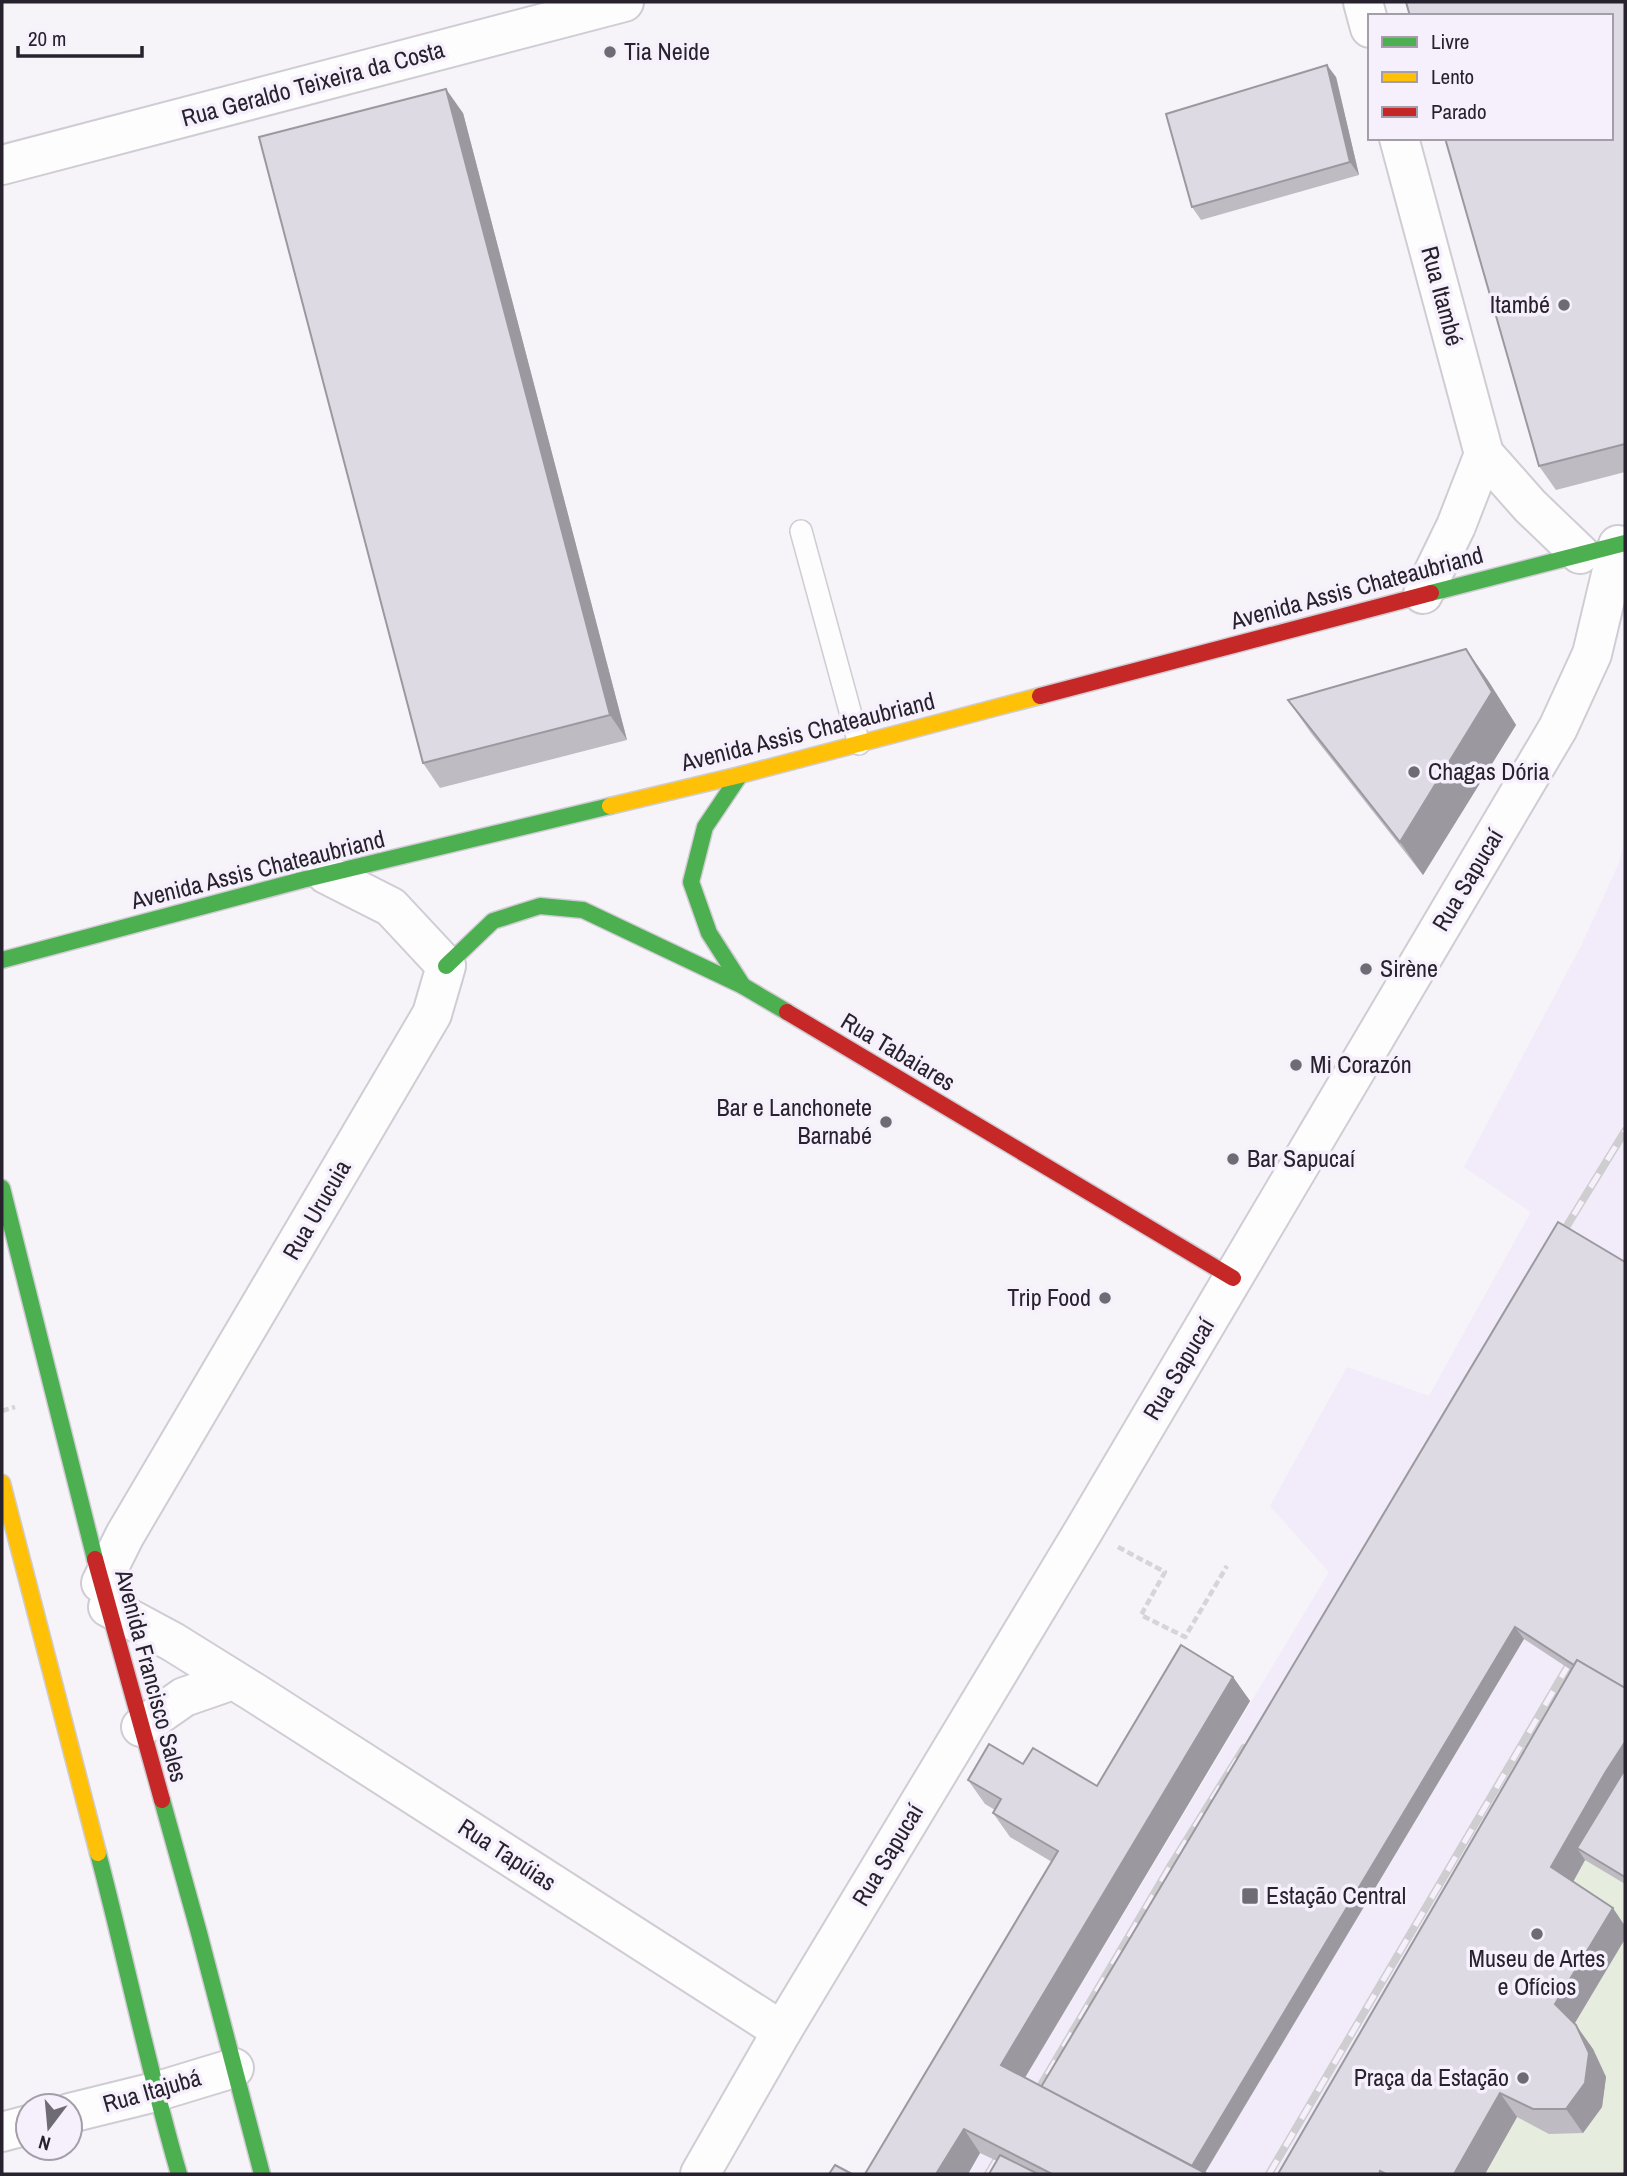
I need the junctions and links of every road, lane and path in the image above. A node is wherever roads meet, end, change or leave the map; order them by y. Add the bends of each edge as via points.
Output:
1 (624, 2) edge
2 (1363, 2) edge
3 (1368, 21) edge
4 (1400, 140) edge
5 (2, 165) edge
6 (1484, 454) junction
7 (801, 531) dead end
8 (1622, 544) edge
9 (1580, 554) junction
10 (1423, 594) junction
11 (859, 744) junction
12 (740, 775) junction
13 (326, 874) junction
14 (2, 960) edge
15 (446, 966) junction
16 (743, 986) junction
17 (2, 1188) edge
18 (1233, 1278) junction
19 (2, 1483) edge
20 (1084, 1530) junction
21 (1227, 1566) dead end
22 (105, 1595) junction
23 (233, 1680) junction
24 (141, 1727) junction
25 (782, 2031) junction
26 (234, 2068) junction
27 (155, 2092) junction
28 (84, 2110) edge
29 (179, 2174) edge
30 (262, 2174) edge
31 (700, 2174) edge

1 - 5 street, Rua Geraldo Teixeira da Costa
2 - 3 street
4 - 6 street, Rua Itambé
6 - 9 street, Rua Itambé
6 - 10 street via 1457,526
7 - 11 lane
8 - 9 street, Avenida Assis Chateaubriand
8 - 18 street, Rua Sapucaí via 1592,654 1558,728
9 - 10 street, Avenida Assis Chateaubriand
10 - 11 street, Avenida Assis Chateaubriand
11 - 12 street, Avenida Assis Chateaubriand
12 - 13 street, Avenida Assis Chateaubriand
12 - 16 street, Rua Tabaiares via 705,827 691,883 709,933
13 - 14 street, Avenida Assis Chateaubriand
13 - 15 street via 391,907
15 - 16 street via 493,922 540,906 583,910
15 - 22 street, Rua Urucuia via 432,1014 125,1535
16 - 18 street, Rua Tabaiares
17 - 22 street, Avenida Francisco Sales
18 - 20 street, Rua Sapucaí
19 - 27 street
20 - 21 path via 1165,1572 1141,1615 1185,1637
20 - 25 street, Rua Sapucaí
22 - 23 street, Rua Tapúias
22 - 24 street, Avenida Francisco Sales
23 - 24 street via 184,1697
23 - 25 street, Rua Tapúias
24 - 26 street, Avenida Francisco Sales
25 - 31 street, Rua Sapucaí
26 - 27 street, Rua Itajubá
26 - 30 street, Avenida Francisco Sales
27 - 28 street, Rua Itajubá
27 - 29 street

